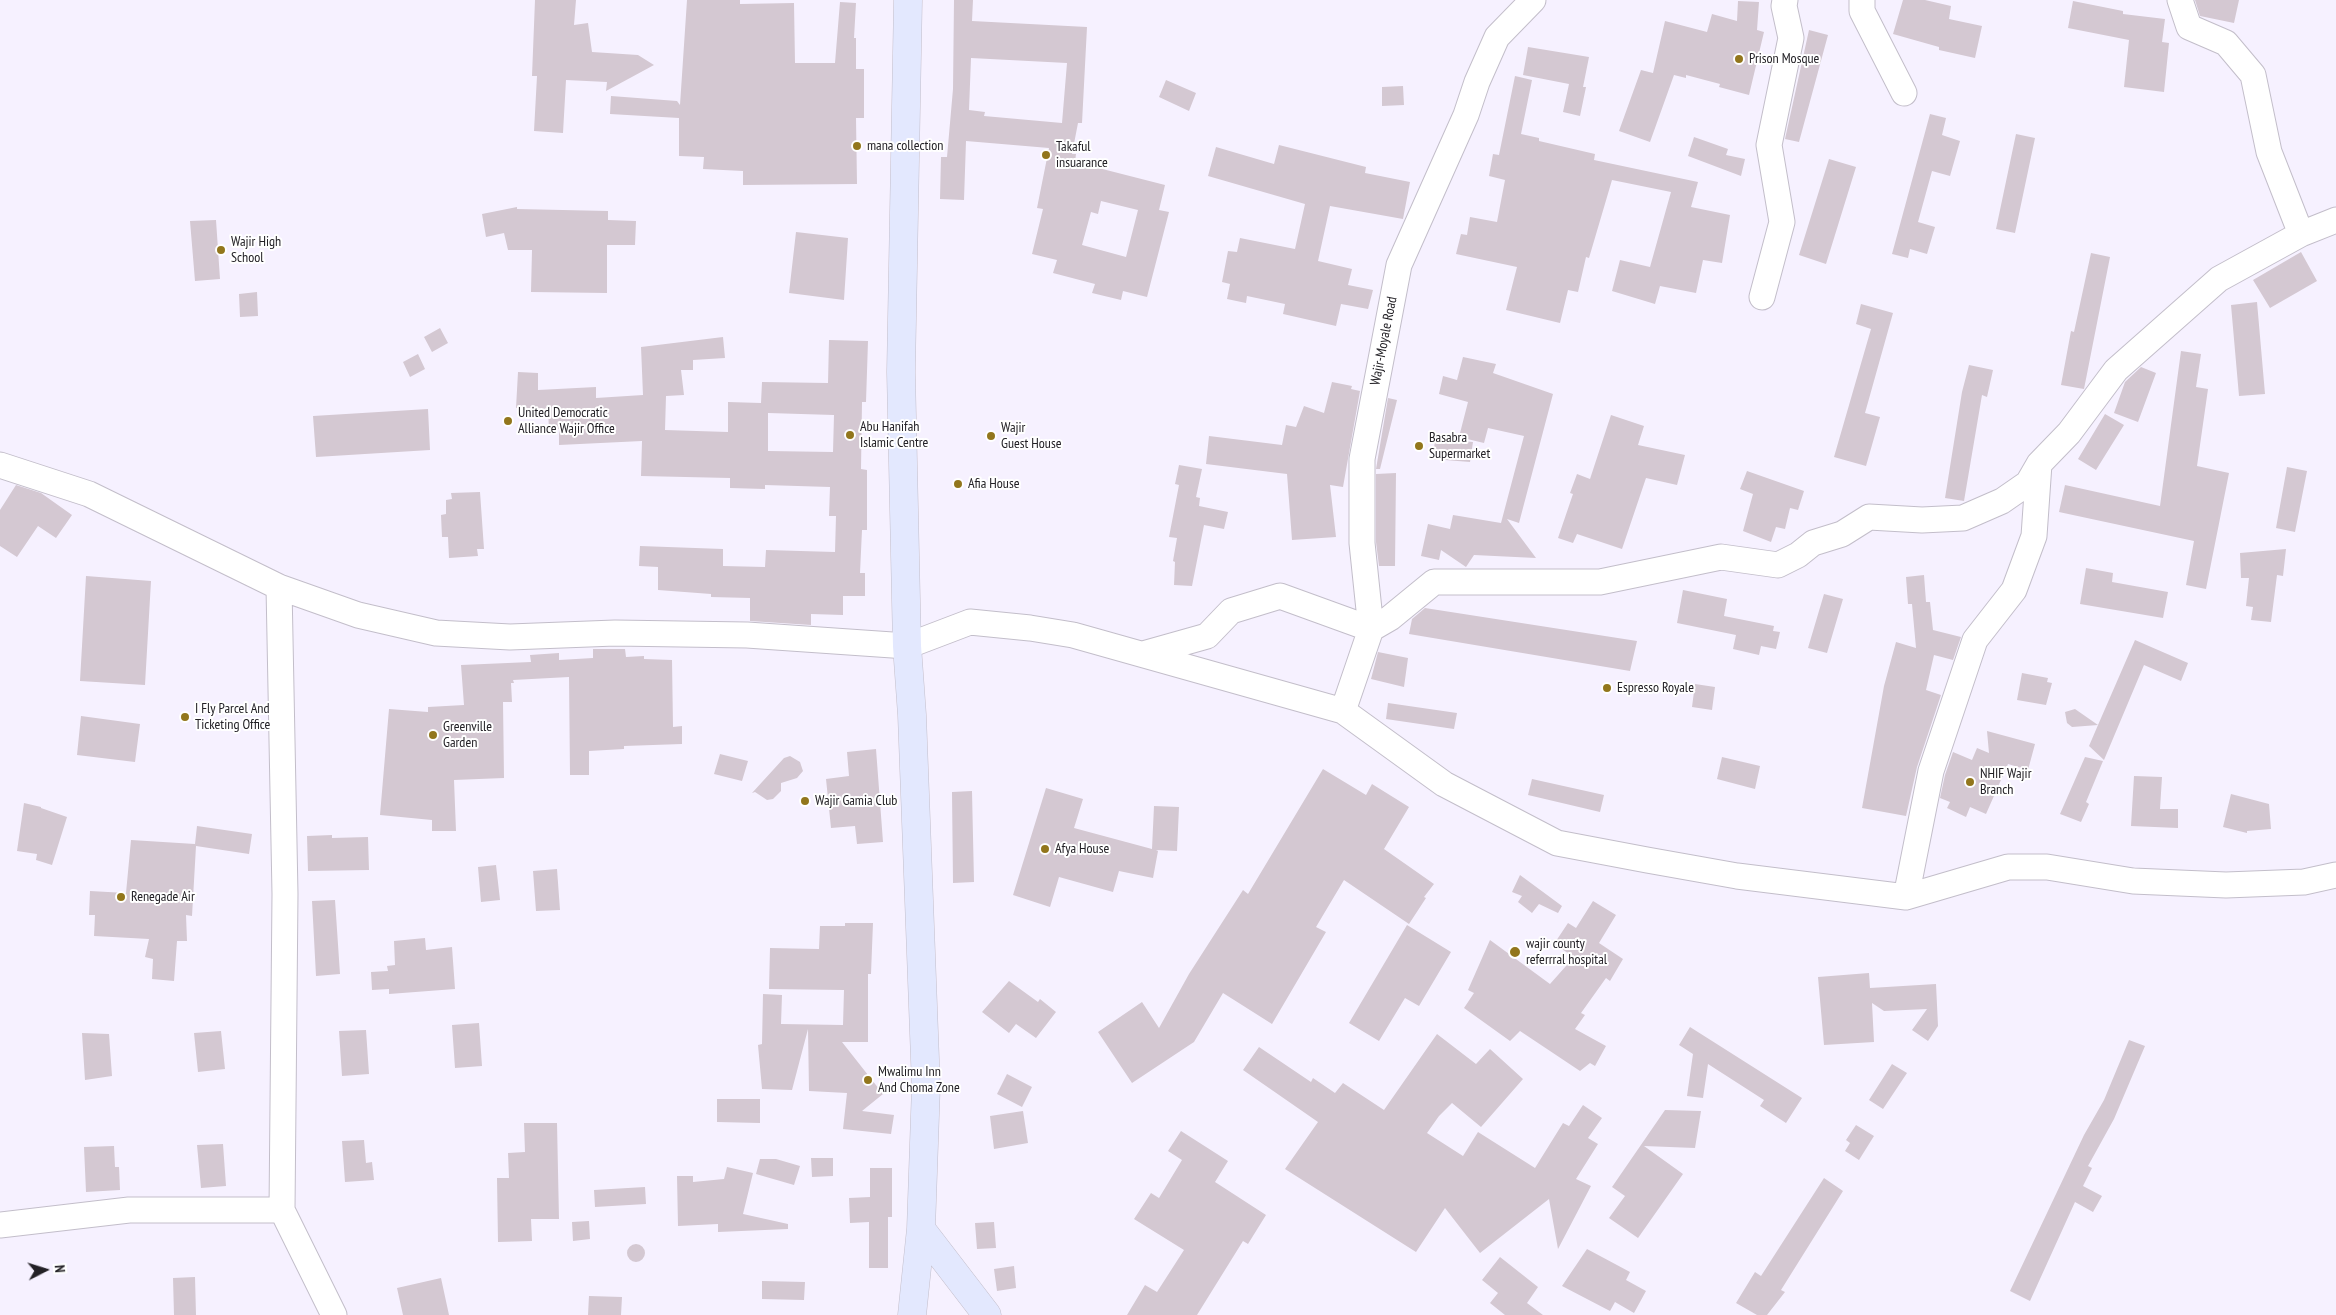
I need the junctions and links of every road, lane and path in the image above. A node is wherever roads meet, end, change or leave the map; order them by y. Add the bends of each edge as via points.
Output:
1 (908, 0) edge
2 (1533, 0) edge
3 (1785, 0) edge
4 (1862, 0) edge
5 (2180, 0) edge
6 (1904, 93) dead end
7 (2336, 220) edge
8 (2301, 234) junction
9 (1762, 297) dead end
10 (2039, 464) junction
11 (0, 465) edge
12 (279, 587) junction
13 (1371, 630) junction
14 (907, 646) junction
15 (1143, 654) junction
16 (1343, 711) junction
17 (2336, 875) edge
18 (1906, 897) junction
19 (282, 1210) junction
20 (0, 1225) edge
21 (921, 1229) junction
22 (334, 1315) edge
23 (912, 1315) edge
24 (987, 1315) edge

1 - 14 street via 900,372
2 - 13 street, Wajir-Moyale Road via 1497,37 1399,264 1362,459 1362,542
3 - 9 street via 1791,38 1769,145 1782,222
4 - 6 street via 1862,10
5 - 8 street via 2189,27 2226,43 2253,74 2269,152
7 - 8 street
8 - 10 street via 2219,279 2116,370 2069,433
10 - 13 street via 2028,483 2002,501 1963,518 1869,517 1842,534 1813,543 1778,565 1721,557 1600,582 1434,582
10 - 18 street via 2034,536 2014,590 1975,640 1931,771
11 - 12 street via 89,494
12 - 14 street via 358,615 436,633 510,637 747,635
12 - 19 street via 285,894
13 - 15 street via 1280,596 1231,612 1207,636
13 - 16 street, Wajir-Moyale Road
14 - 15 street via 970,622 1073,635
14 - 21 street via 926,1086
15 - 16 street
16 - 18 street via 1444,784 1557,842 1737,876
17 - 18 street via 2304,882 2226,885 2133,881 2048,867 2008,867
19 - 20 street via 129,1210
19 - 22 street
21 - 23 street
21 - 24 street

